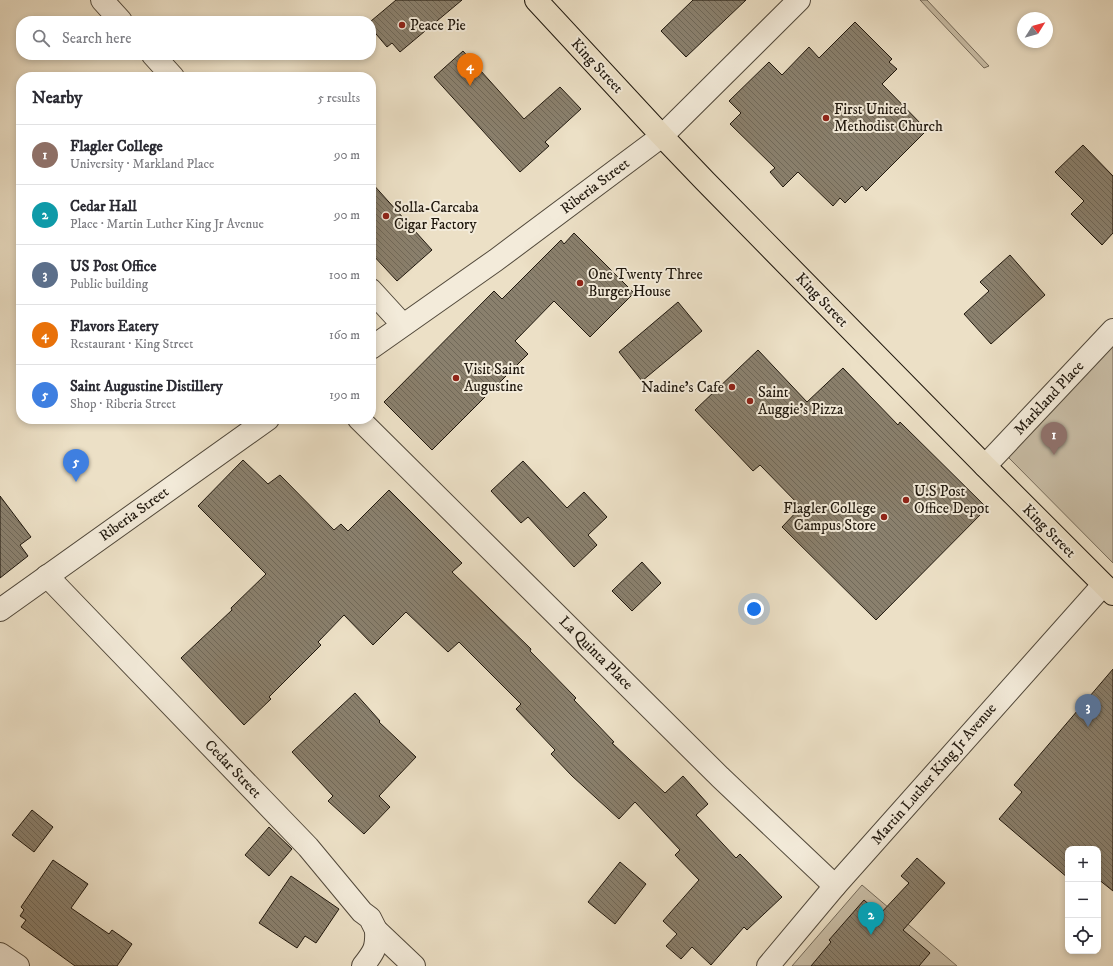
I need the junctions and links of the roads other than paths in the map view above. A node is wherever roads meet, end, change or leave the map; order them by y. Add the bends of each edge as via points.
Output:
1 (102, 0) edge
2 (536, 0) edge
3 (798, 0) edge
4 (116, 16) edge
5 (158, 60) edge
6 (168, 72) edge
7 (662, 136) junction
8 (376, 295) edge
9 (403, 325) junction
10 (1113, 330) edge
11 (376, 344) edge
12 (261, 424) edge
13 (364, 424) edge
14 (985, 466) junction
15 (47, 576) junction
16 (1108, 590) edge
17 (0, 610) edge
18 (834, 886) junction
19 (376, 930) junction
20 (0, 954) edge
21 (18, 966) edge
22 (363, 966) edge
23 (414, 966) edge
24 (768, 966) edge

1 - 4 street
2 - 7 main road, King Street
3 - 7 street, Riberia Street
5 - 6 street
7 - 9 street, Riberia Street via 496,260
7 - 14 main road, King Street
8 - 9 street
9 - 11 street, Riberia Street
10 - 14 street, Markland Place
12 - 15 street, Riberia Street
13 - 18 street, La Quinta Place via 720,777
14 - 16 main road, King Street
15 - 17 street, Riberia Street
15 - 19 street, Cedar Street via 308,847 362,912 370,918
16 - 18 street, Martin Luther King Jr Avenue
18 - 24 street, Martin Luther King Jr Avenue
19 - 22 street via 377,944
19 - 23 street, Cedar Street
20 - 21 street

